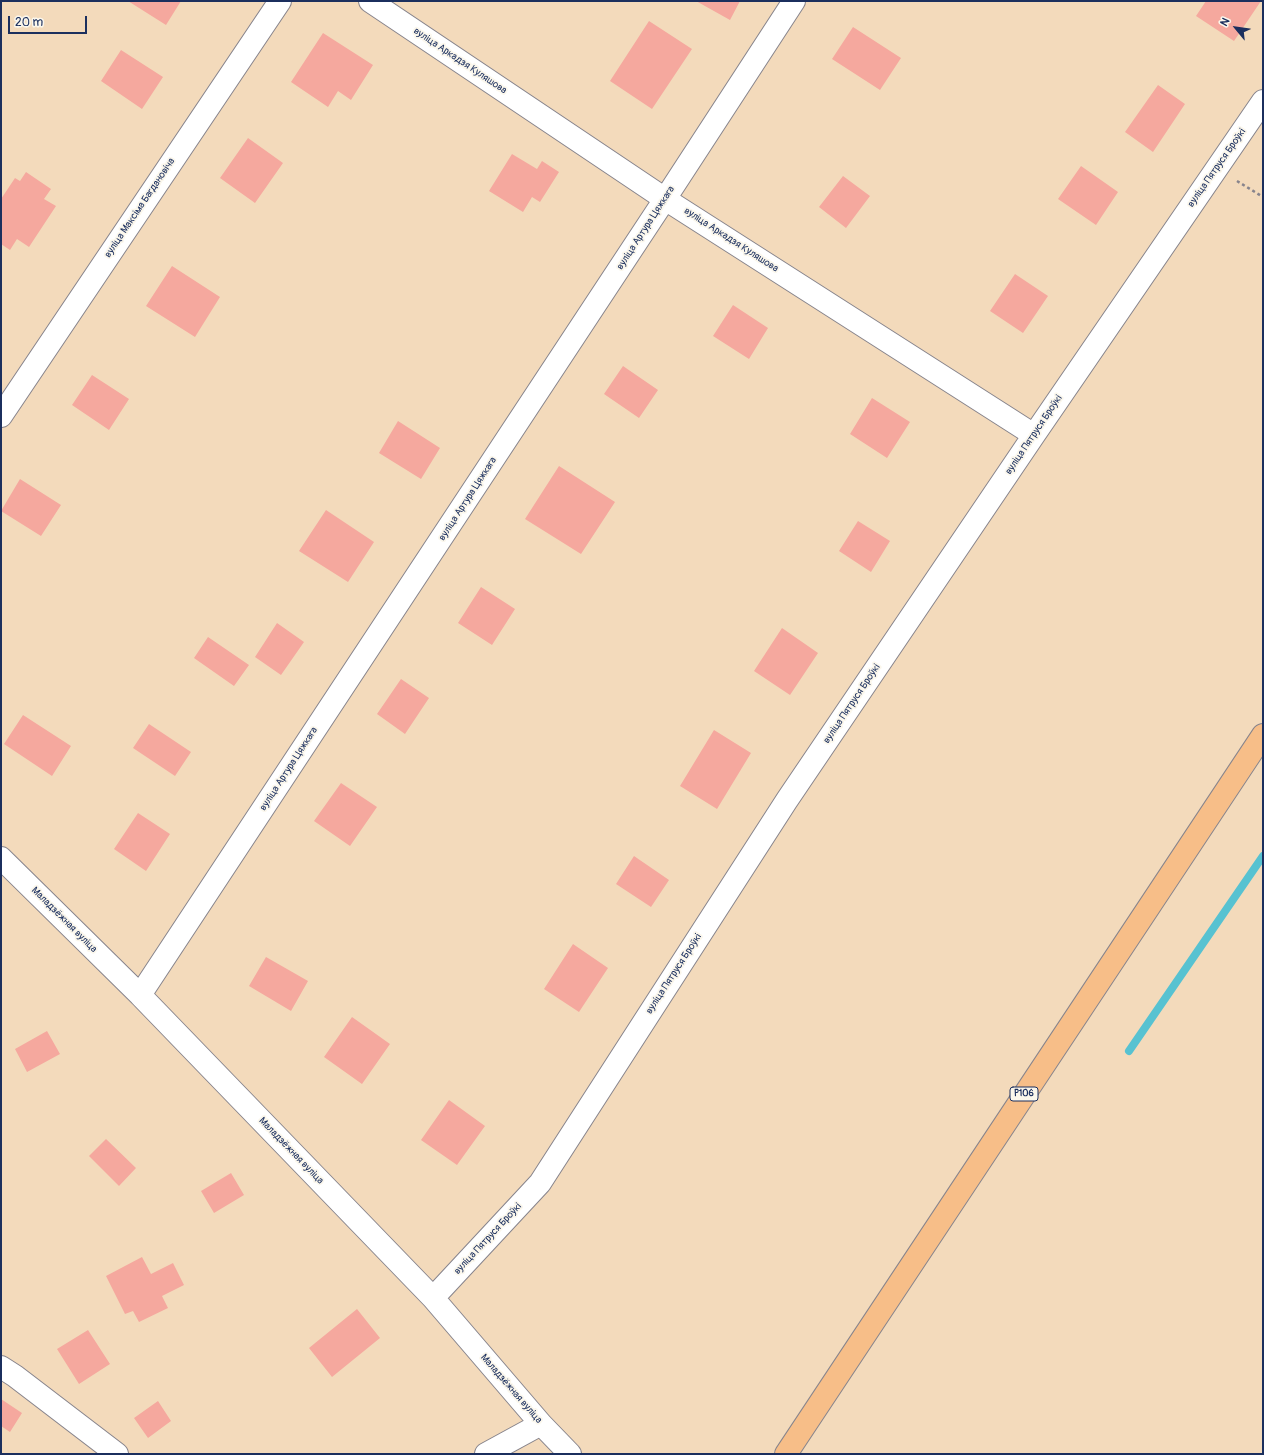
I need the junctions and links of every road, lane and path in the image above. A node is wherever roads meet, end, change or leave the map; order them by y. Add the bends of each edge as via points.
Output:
1 (280, 1) edge
2 (370, 1) edge
3 (794, 1) edge
4 (1263, 101) edge
5 (1216, 169) junction
6 (1263, 197) edge
7 (666, 199) junction
8 (1, 416) edge
9 (1034, 435) junction
10 (1263, 735) edge
11 (1, 858) edge
12 (140, 995) junction
13 (433, 1298) junction
14 (1, 1367) edge
15 (541, 1424) junction
16 (117, 1454) edge
17 (486, 1454) edge
18 (570, 1454) edge
19 (786, 1454) edge

1 - 8 street, вуліца Максіма Багдановіча
2 - 7 street, вуліца Аркадзя Куляшова
3 - 7 street, вуліца Артура Цяжкага
4 - 5 street, вуліца Пятруся Броўкі
5 - 6 path
5 - 9 street, вуліца Пятруся Броўкі
7 - 9 street, вуліца Аркадзя Куляшова
7 - 12 street, вуліца Артура Цяжкага
9 - 13 street, вуліца Пятруся Броўкі via 787,800 540,1183
10 - 19 main road, Р106
11 - 12 street, Маладзёжная вуліца
12 - 13 street, Маладзёжная вуліца
13 - 15 street, Маладзёжная вуліца
14 - 16 street
15 - 17 street
15 - 18 street, Маладзёжная вуліца

